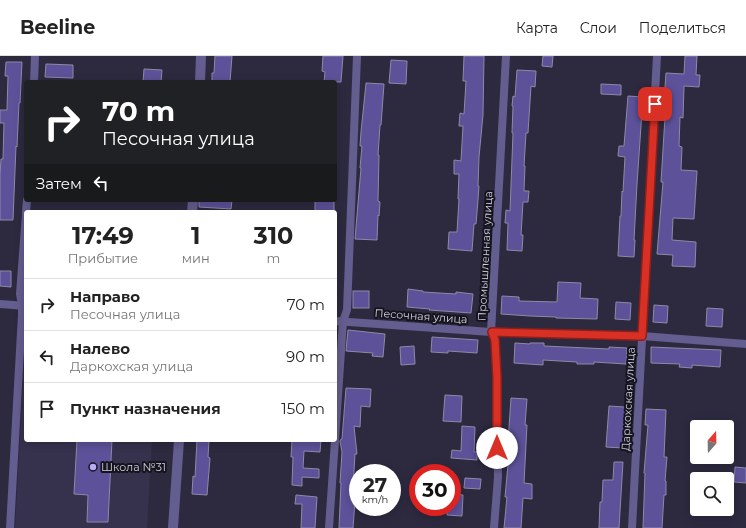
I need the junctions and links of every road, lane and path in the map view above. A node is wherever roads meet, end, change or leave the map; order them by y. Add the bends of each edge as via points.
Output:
1 (35, 56) edge
2 (201, 56) edge
3 (357, 56) edge
4 (506, 56) edge
5 (657, 56) edge
6 (34, 80) edge
7 (200, 80) edge
8 (24, 240) edge
9 (0, 304) edge
10 (24, 306) edge
11 (339, 321) edge
12 (492, 332) junction
13 (642, 336) junction
14 (746, 344) edge
15 (337, 380) edge
16 (179, 442) edge
17 (335, 442) edge
18 (10, 528) edge
19 (173, 528) edge
20 (329, 528) edge
21 (494, 528) edge
22 (632, 528) edge

1 - 6 street
2 - 7 street
3 - 11 street via 347,310
4 - 12 street, Промышленная улица
5 - 13 street, Даркохская улица
8 - 10 street via 20,294
9 - 10 street
10 - 18 street
11 - 12 street, Песочная улица
11 - 15 street
12 - 13 street, Песочная улица
12 - 21 street, Промышленная улица via 495,340 497,378 498,477
13 - 14 street, Песочная улица
13 - 22 street, Даркохская улица
16 - 19 street
17 - 20 street

